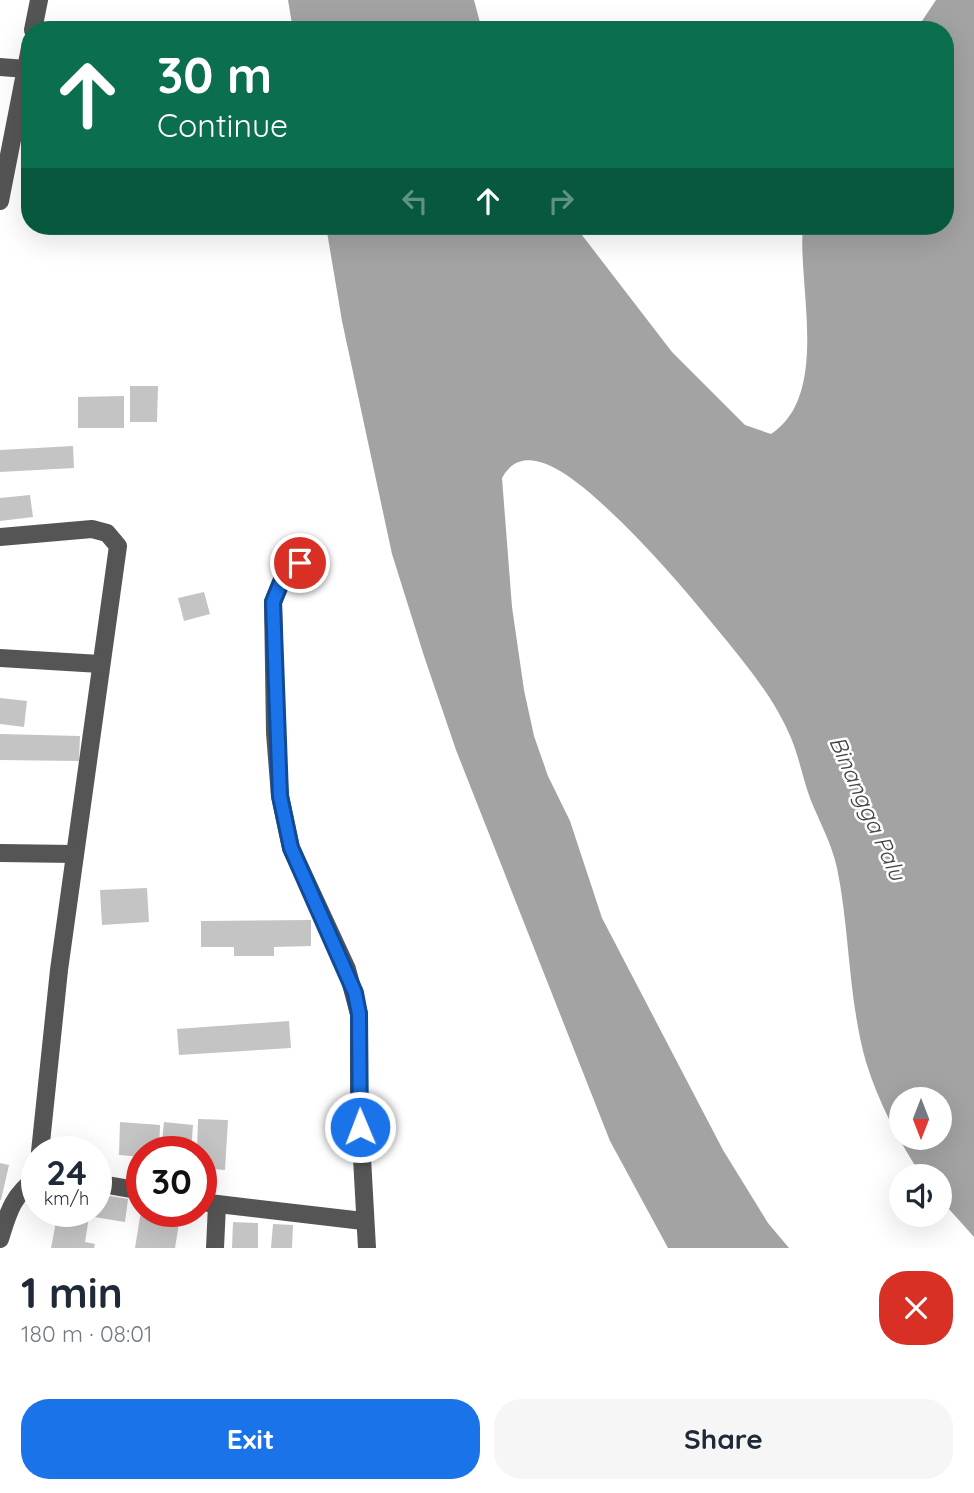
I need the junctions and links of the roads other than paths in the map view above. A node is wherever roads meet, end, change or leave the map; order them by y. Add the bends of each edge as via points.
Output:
1 (38, 0) edge
2 (34, 21) edge
3 (0, 67) edge
4 (21, 69) edge
5 (21, 94) edge
6 (0, 201) edge
7 (0, 537) edge
8 (300, 563) dead end
9 (0, 658) edge
10 (100, 664) junction
11 (0, 853) edge
12 (75, 854) junction
13 (42, 1136) edge
14 (21, 1188) edge
15 (217, 1205) edge
16 (363, 1221) junction
17 (212, 1227) edge
18 (0, 1239) edge
19 (215, 1248) edge
20 (367, 1248) edge

1 - 2 street
3 - 4 street
5 - 6 street
7 - 10 street via 92,529 107,533 118,546
8 - 16 street via 282,580 273,602 280,796 291,848 346,969 359,1014
9 - 10 street
10 - 12 street
11 - 12 street
12 - 13 street
14 - 18 street
15 - 16 street
16 - 20 street
17 - 19 street

